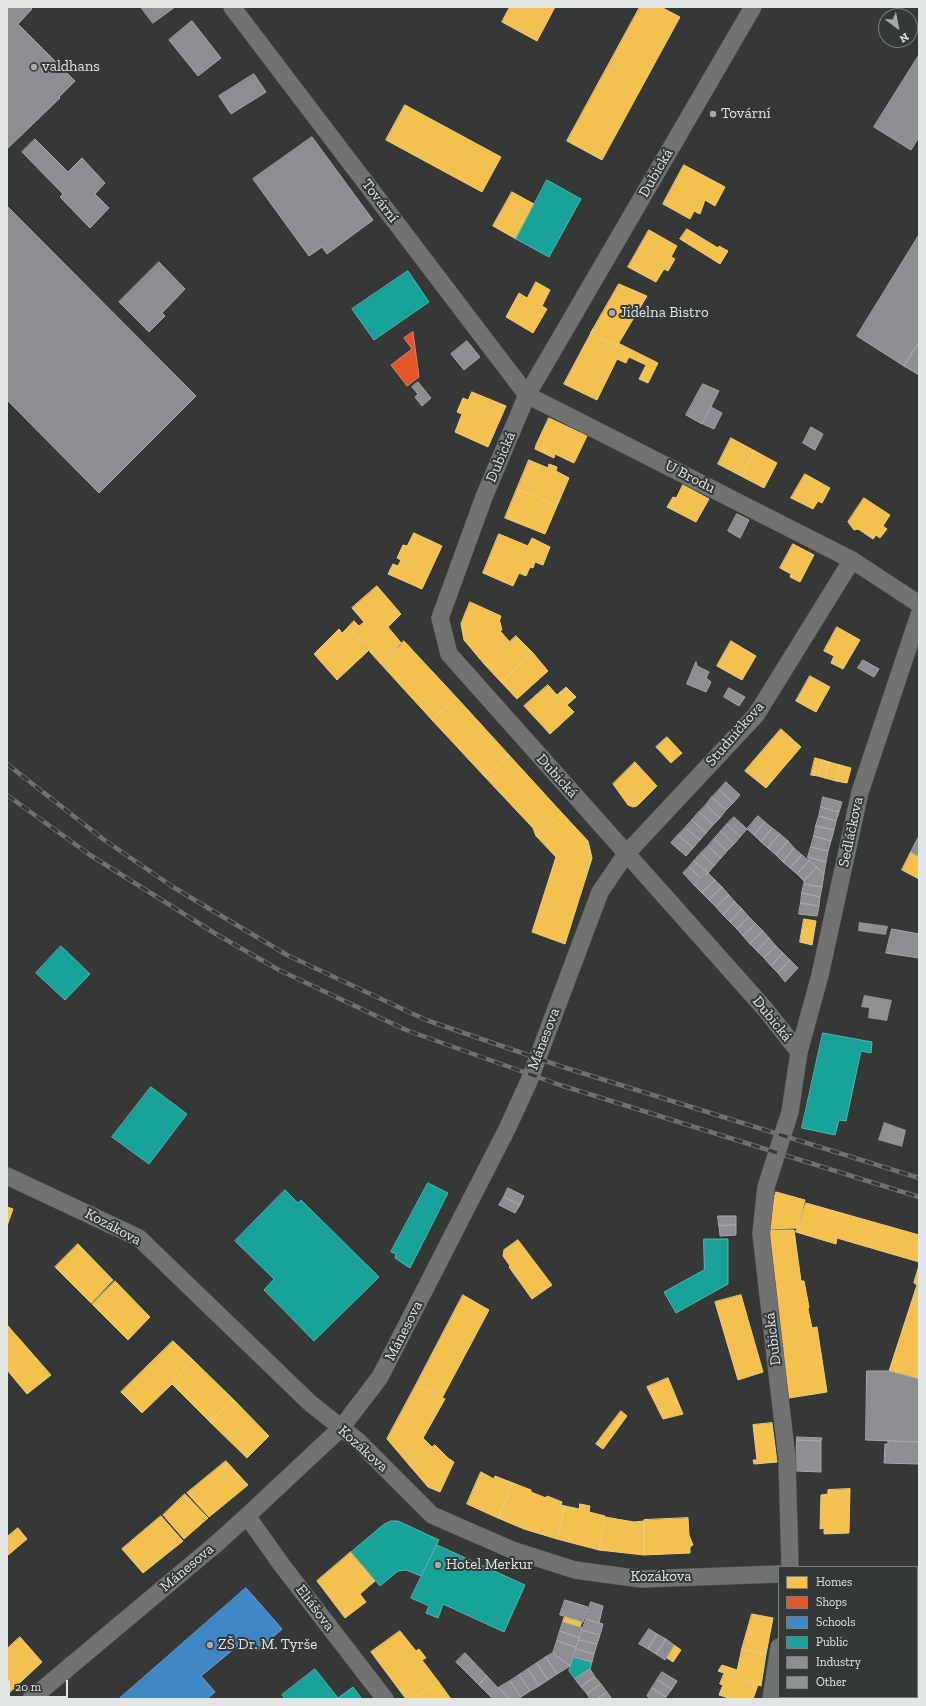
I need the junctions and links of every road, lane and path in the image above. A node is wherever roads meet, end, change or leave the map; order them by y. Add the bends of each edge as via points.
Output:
1 (232, 7) edge
2 (753, 7) edge
3 (527, 395) junction
4 (852, 560) junction
5 (919, 604) edge
6 (919, 615) edge
7 (626, 854) junction
8 (799, 1052) junction
9 (7, 1176) edge
10 (341, 1428) junction
11 (247, 1516) junction
12 (790, 1566) edge
13 (778, 1574) edge
14 (778, 1654) edge
15 (31, 1699) edge
16 (385, 1699) edge
17 (771, 1699) edge

1 - 3 street, Tovární
2 - 3 street, Dubická
3 - 4 street, U Brodu
3 - 7 street, Dubická via 484,497 440,618 449,654
4 - 5 street
4 - 7 street, Studničkova via 756,715
6 - 8 street, Sedláčkova via 860,792 820,975
7 - 8 street, Dubická via 765,1009
7 - 10 street, Mánesova via 600,892 528,1081 507,1129 380,1377
8 - 12 street, Dubická via 790,1112 766,1187 760,1234 787,1459
9 - 10 street, Kozákova via 139,1238 310,1403
10 - 11 street, Mánesova
10 - 13 street, Kozákova via 358,1441 432,1515 512,1550 575,1570 641,1579
11 - 15 street, Mánesova
11 - 16 street, Eliášova
14 - 17 street

